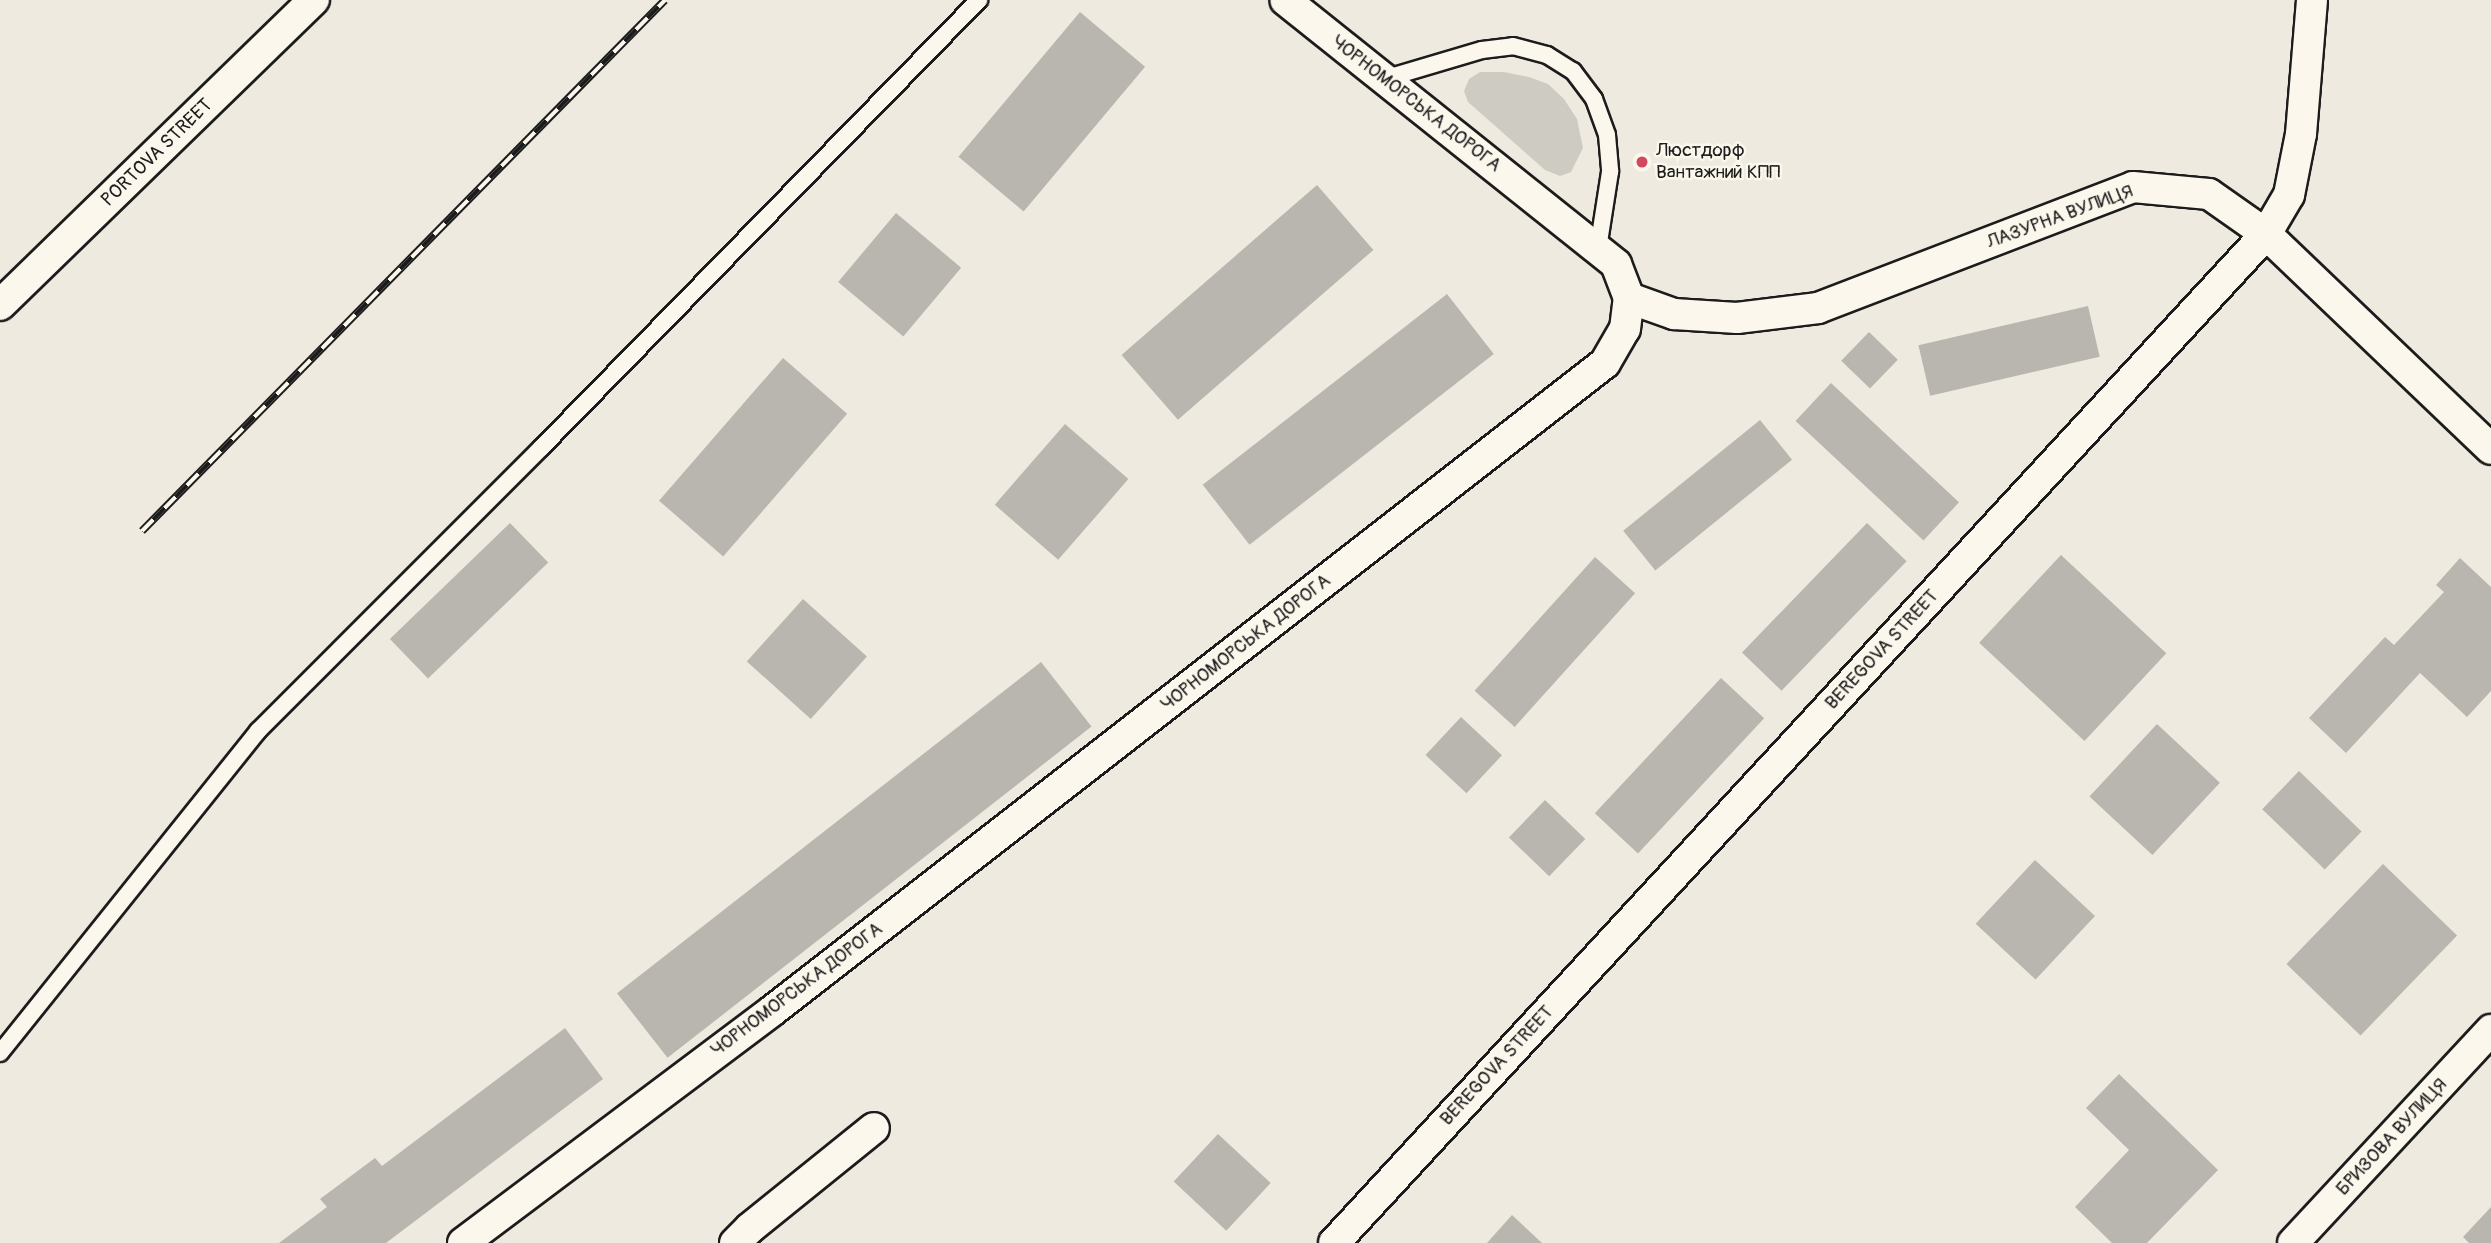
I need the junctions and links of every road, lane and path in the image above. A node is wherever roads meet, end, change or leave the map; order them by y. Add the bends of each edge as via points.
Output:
1 (314, 0) edge
2 (979, 0) edge
3 (1285, 0) edge
4 (2312, 0) edge
5 (1384, 79) junction
6 (2266, 234) junction
7 (1598, 249) junction
8 (1629, 298) junction
9 (0, 305) edge
10 (2491, 449) edge
11 (2491, 1030) edge
12 (0, 1053) edge
13 (874, 1128) dead end
14 (463, 1243) edge
15 (735, 1243) edge
16 (1334, 1243) edge
17 (2293, 1243) edge

1 - 9 street, PORTOVA STREET
2 - 12 lane via 258,731
3 - 5 street, ЧОРНОМОРСЬКА ДОРОГА
4 - 6 street, BEREGOVA STREET via 2299,146 2289,195
5 - 7 street, ЧОРНОМОРСЬКА ДОРОГА
5 - 7 lane via 1482,50 1513,46 1547,55 1573,71 1594,99 1607,135 1610,172
6 - 8 street, ЛАЗУРНА ВУЛИЦЯ via 2209,194 2133,187 1818,309 1737,318 1674,314
6 - 10 street, ЛАЗУРНА ВУЛИЦЯ
6 - 16 street, BEREGOVA STREET
7 - 8 street, ЧОРНОМОРСЬКА ДОРОГА via 1616,264
8 - 14 street, ЧОРНОМОРСЬКА ДОРОГА via 1625,329 1605,363 772,1011
11 - 17 street, БРИЗОВА ВУЛИЦЯ
13 - 15 street

